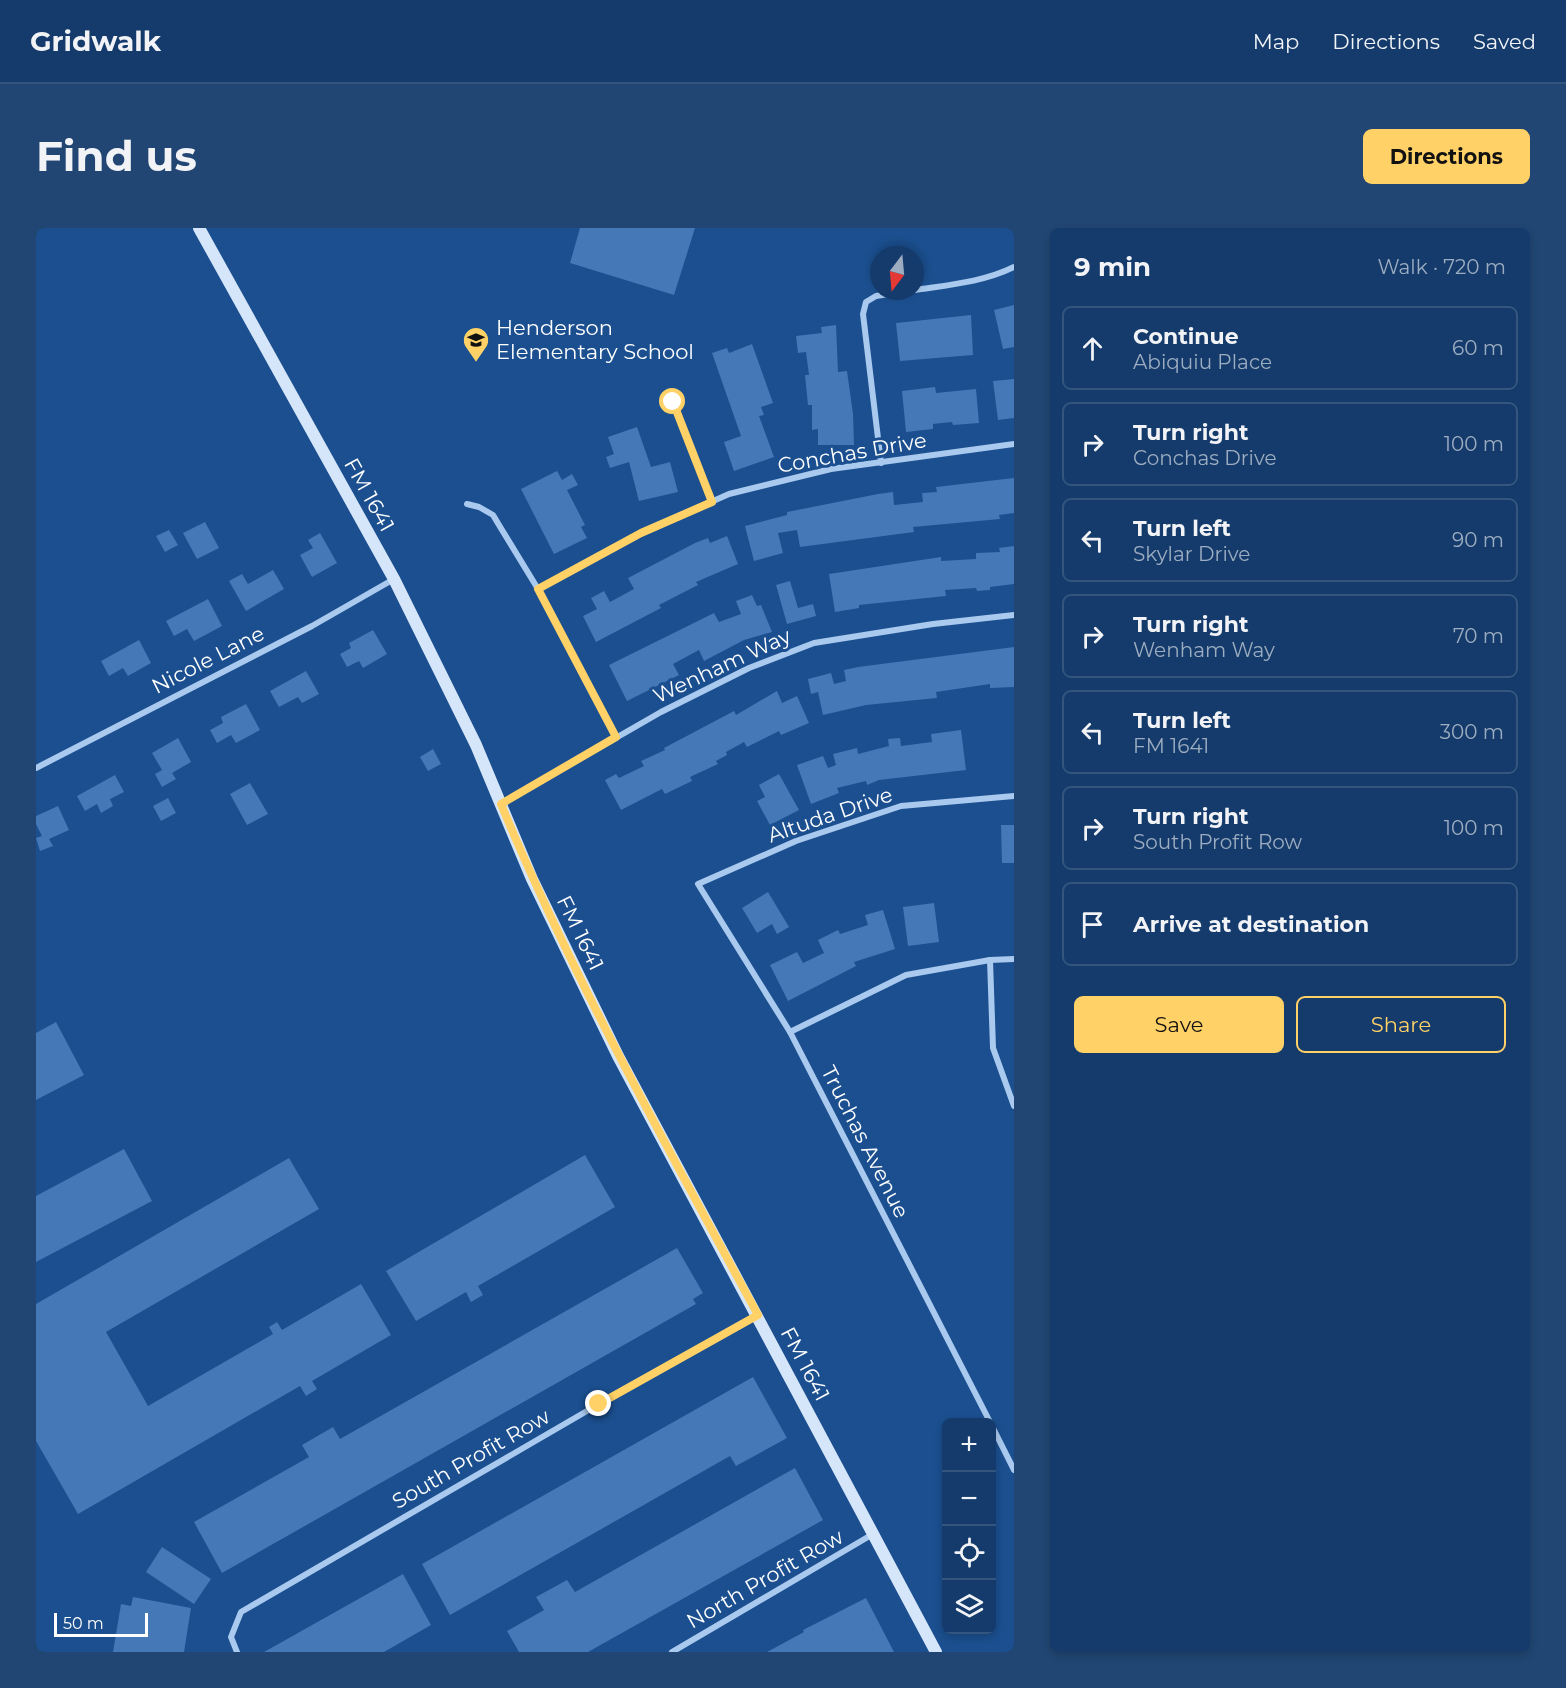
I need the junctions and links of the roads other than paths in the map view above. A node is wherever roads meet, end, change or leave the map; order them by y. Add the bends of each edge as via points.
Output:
1 (199, 228) edge
2 (1014, 267) edge
3 (924, 289) edge
4 (870, 300) edge
5 (673, 402) dead end
6 (1014, 444) edge
7 (881, 463) junction
8 (712, 502) junction
9 (467, 504) dead end
10 (394, 579) junction
11 (538, 589) junction
12 (1014, 615) edge
13 (616, 737) junction
14 (36, 768) edge
15 (1014, 796) edge
16 (501, 804) junction
17 (698, 884) joint
18 (1014, 959) edge
19 (990, 960) junction
20 (790, 1032) junction
21 (1014, 1106) edge
22 (758, 1315) junction
23 (988, 1418) edge
24 (996, 1434) edge
25 (1014, 1470) edge
26 (874, 1534) junction
27 (237, 1652) edge
28 (672, 1652) edge
29 (936, 1652) edge

1 - 10 main road, FM 1641 / FM 1641
2 - 3 street via 972,281
4 - 7 street via 863,314
5 - 8 street
6 - 7 street, Conchas Drive
7 - 8 street, Conchas Drive via 831,469 729,494
8 - 11 street, Conchas Drive via 641,533
9 - 11 street via 493,515
10 - 14 street, Nicole Lane via 312,626
10 - 16 main road, FM 1641 / FM 1641
11 - 13 street
12 - 13 street, Wenham Way via 814,643 749,668
13 - 16 street, Wenham Way
15 - 17 street, Altuda Drive via 901,806 796,841
16 - 22 main road, FM 1641 / FM 1641 via 532,879 618,1056
17 - 20 street, Truchas Avenue
18 - 19 street
19 - 20 street via 906,975
19 - 21 street via 993,1048
20 - 23 street, Truchas Avenue
22 - 26 main road, FM 1641 / FM 1641
22 - 27 street, South Profit Row via 241,1611 231,1636
24 - 25 street, Truchas Avenue
26 - 28 street, North Profit Row
26 - 29 main road, FM 1641 / FM 1641

